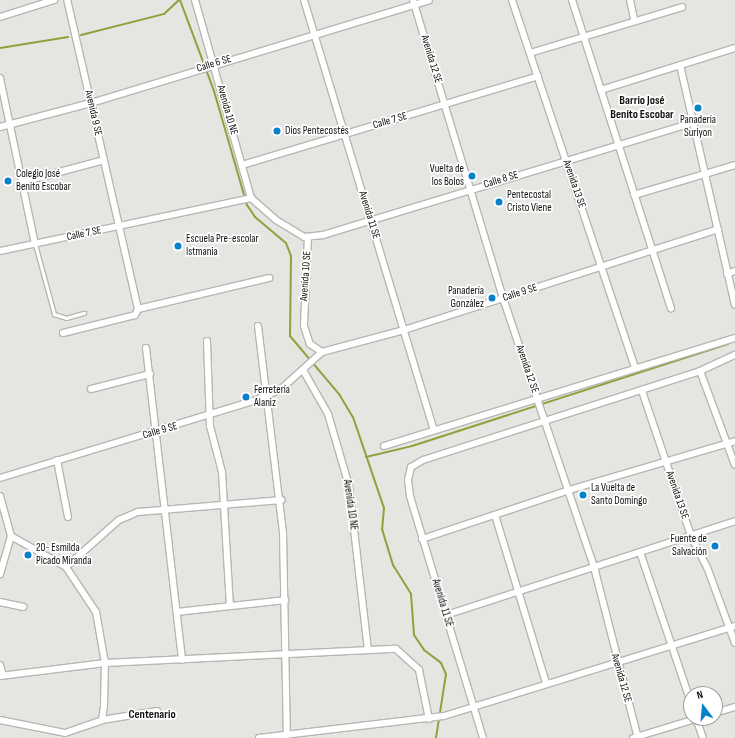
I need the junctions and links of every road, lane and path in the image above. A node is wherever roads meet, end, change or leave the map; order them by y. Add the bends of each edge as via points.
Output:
1 (54, 0) edge
2 (67, 0) edge
3 (195, 0) edge
4 (304, 0) edge
5 (429, 0) edge
6 (512, 0) edge
7 (572, 0) edge
8 (630, 0) edge
9 (414, 2) edge
10 (682, 7) dead end
11 (0, 17) edge
12 (634, 20) junction
13 (314, 33) junction
14 (584, 35) junction
15 (735, 48) edge
16 (530, 53) junction
17 (212, 64) junction
18 (680, 65) junction
19 (538, 76) junction
20 (0, 78) edge
21 (601, 90) junction
22 (91, 103) junction
23 (445, 105) junction
24 (694, 122) junction
25 (10, 124) junction
26 (0, 127) edge
27 (345, 134) junction
28 (618, 145) junction
29 (104, 160) junction
30 (566, 161) junction
31 (242, 165) junction
32 (735, 166) edge
33 (706, 174) junction
34 (22, 182) junction
35 (470, 190) junction
36 (634, 195) junction
37 (249, 199) junction
38 (371, 221) junction
39 (118, 226) junction
40 (718, 229) junction
41 (308, 237) junction
42 (35, 244) junction
43 (652, 250) junction
44 (0, 251) edge
45 (601, 266) junction
46 (735, 271) edge
47 (727, 274) junction
48 (269, 278) dead end
49 (503, 298) junction
50 (735, 305) edge
51 (138, 308) junction
52 (671, 308) dead end
53 (84, 313) dead end
54 (258, 326) dead end
55 (404, 330) junction
56 (62, 333) dead end
57 (735, 338) edge
58 (207, 341) dead end
59 (146, 348) dead end
60 (319, 354) junction
61 (735, 355) edge
62 (635, 368) junction
63 (303, 370) junction
64 (700, 371) junction
65 (150, 374) junction
66 (91, 389) dead end
67 (642, 391) junction
68 (265, 396) junction
69 (538, 400) junction
70 (210, 416) junction
71 (545, 420) junction
72 (434, 430) junction
73 (155, 432) junction
74 (735, 441) edge
75 (727, 443) junction
76 (384, 446) dead end
77 (57, 460) junction
78 (666, 461) junction
79 (735, 465) edge
80 (0, 478) edge
81 (569, 490) junction
82 (0, 496) edge
83 (281, 500) junction
84 (224, 505) junction
85 (165, 510) junction
86 (495, 515) junction
87 (68, 517) dead end
88 (735, 521) edge
89 (11, 536) junction
90 (691, 536) junction
91 (422, 539) junction
92 (640, 552) junction
93 (66, 567) junction
94 (594, 567) junction
95 (0, 574) edge
96 (518, 592) junction
97 (285, 600) junction
98 (0, 602) edge
99 (230, 606) junction
100 (23, 607) dead end
101 (177, 612) junction
102 (446, 616) junction
103 (732, 627) edge
104 (735, 643) edge
105 (670, 644) junction
106 (368, 649) junction
107 (285, 656) junction
108 (182, 660) junction
109 (615, 661) junction
110 (105, 663) junction
111 (0, 665) edge
112 (1, 676) edge
113 (546, 682) junction
114 (685, 686) edge
115 (472, 706) junction
116 (735, 707) edge
117 (157, 711) dead end
118 (723, 711) edge
119 (432, 719) junction
120 (0, 720) edge
121 (102, 720) junction
122 (683, 723) edge
123 (699, 726) edge
124 (287, 735) junction
125 (66, 736) edge
126 (259, 738) edge
127 (483, 738) edge
128 (637, 738) edge
129 (703, 738) edge

1 - 11 street
2 - 22 street, Avenida 9 SE
3 - 17 street, Avenida 10 NE
4 - 13 street, Avenida 11 SE
5 - 9 street, Calle 6 SE
6 - 16 street, Avenida 13 SE
7 - 14 street
8 - 12 street
9 - 13 street, Calle 6 SE
9 - 23 street, Avenida 12 SE
10 - 12 street
12 - 14 street
13 - 17 street, Calle 6 SE
13 - 27 street, Avenida 11 SE
14 - 16 street
14 - 21 street
15 - 18 street
16 - 19 street, Avenida 13 SE
17 - 22 street, Calle 6 SE
17 - 31 street, Avenida 10 NE
18 - 21 street
18 - 24 street
19 - 23 street, Calle 7 SE
19 - 30 street, Avenida 13 SE
20 - 25 street
21 - 28 street
22 - 25 street, Calle 6 SE
22 - 29 street, Avenida 9 SE
23 - 27 street, Calle 7 SE
23 - 35 street, Avenida 12 SE
24 - 28 street, Calle 8 SE
24 - 33 street
25 - 26 street, Calle 6 SE
25 - 34 street
27 - 31 street, Calle 7 SE
27 - 38 street, Avenida 11 SE
28 - 30 street, Calle 8 SE
28 - 36 street
29 - 34 street
29 - 39 street, Avenida 9 SE
30 - 35 street, Calle 8 SE
30 - 45 street, Avenida 13 SE
31 - 37 street, Avenida 10 NE
32 - 33 street
33 - 36 street
33 - 40 street
34 - 42 street
35 - 38 street, Calle 8 SE
35 - 49 street, Avenida 12 SE
36 - 43 street
37 - 39 street, Calle 7 SE
37 - 41 street, Avenida 10 SE via 276,220
38 - 41 street, Calle 8 SE
38 - 55 street, Avenida 11 SE
39 - 42 street, Calle 7 SE
39 - 51 street, Avenida 9 SE
40 - 43 street, Calle 9 SE
40 - 47 street
41 - 60 street, Avenida 10 SE via 304,326 310,344
42 - 44 street, Calle 7 SE
42 - 53 lane via 54,314 66,318
43 - 45 street, Calle 9 SE
43 - 52 street
45 - 49 street, Calle 9 SE
45 - 62 street, Avenida 13 SE
46 - 47 street
47 - 50 street
48 - 51 street
49 - 55 street, Calle 9 SE
49 - 69 street, Avenida 12 SE
51 - 56 street via 135,315
54 - 68 street
55 - 60 street, Calle 9 SE
55 - 72 street, Avenida 11 SE
57 - 62 street
58 - 70 street
59 - 65 street
60 - 63 street, Calle 9 SE
61 - 64 street
62 - 69 street
63 - 68 street, Calle 9 SE
63 - 106 street, Avenida 10 NE via 328,414 349,486
64 - 67 street
64 - 75 street
65 - 66 street
65 - 73 street
67 - 71 street
67 - 78 street, Avenida 13 SE
68 - 70 street, Calle 9 SE
68 - 83 street
69 - 71 street, Avenida 12 SE
69 - 72 street
70 - 73 street, Calle 9 SE
70 - 84 street
71 - 81 street, Avenida 12 SE
71 - 91 street, Avenida 11 SE via 411,467 408,480 410,496
72 - 76 street
73 - 77 street, Calle 9 SE
73 - 85 street
74 - 75 street
75 - 78 street
75 - 79 street
77 - 80 street, Calle 9 SE
77 - 87 street
78 - 81 street
78 - 90 street, Avenida 13 SE
81 - 86 street
81 - 94 street, Avenida 12 SE
82 - 89 street
83 - 84 street
83 - 97 street
84 - 85 street
84 - 99 street
85 - 93 street via 138,512 119,520
85 - 101 street
86 - 91 street
86 - 96 street
88 - 90 street
89 - 93 street
89 - 95 street
90 - 92 street
90 - 103 street, Avenida 13 SE
91 - 102 street, Avenida 11 SE
92 - 94 street
92 - 105 street
93 - 110 street via 96,612
94 - 96 street
94 - 109 street, Avenida 12 SE
96 - 102 street
96 - 113 street
97 - 99 street
97 - 107 street
98 - 100 street
99 - 101 street
101 - 108 street
102 - 115 street, Avenida 11 SE
103 - 104 street, Avenida 13 SE
103 - 105 street
105 - 109 street
105 - 114 street
106 - 107 street
106 - 119 street via 396,649 407,656 423,683
107 - 108 street
107 - 124 street
108 - 110 street
109 - 113 street
109 - 128 street, Avenida 12 SE
110 - 112 street
110 - 121 street
111 - 112 street
113 - 115 street
115 - 119 street
115 - 127 street, Avenida 11 SE
116 - 118 street
117 - 121 street
119 - 124 street
120 - 125 street
121 - 125 street
122 - 128 street
123 - 129 street
124 - 126 street

